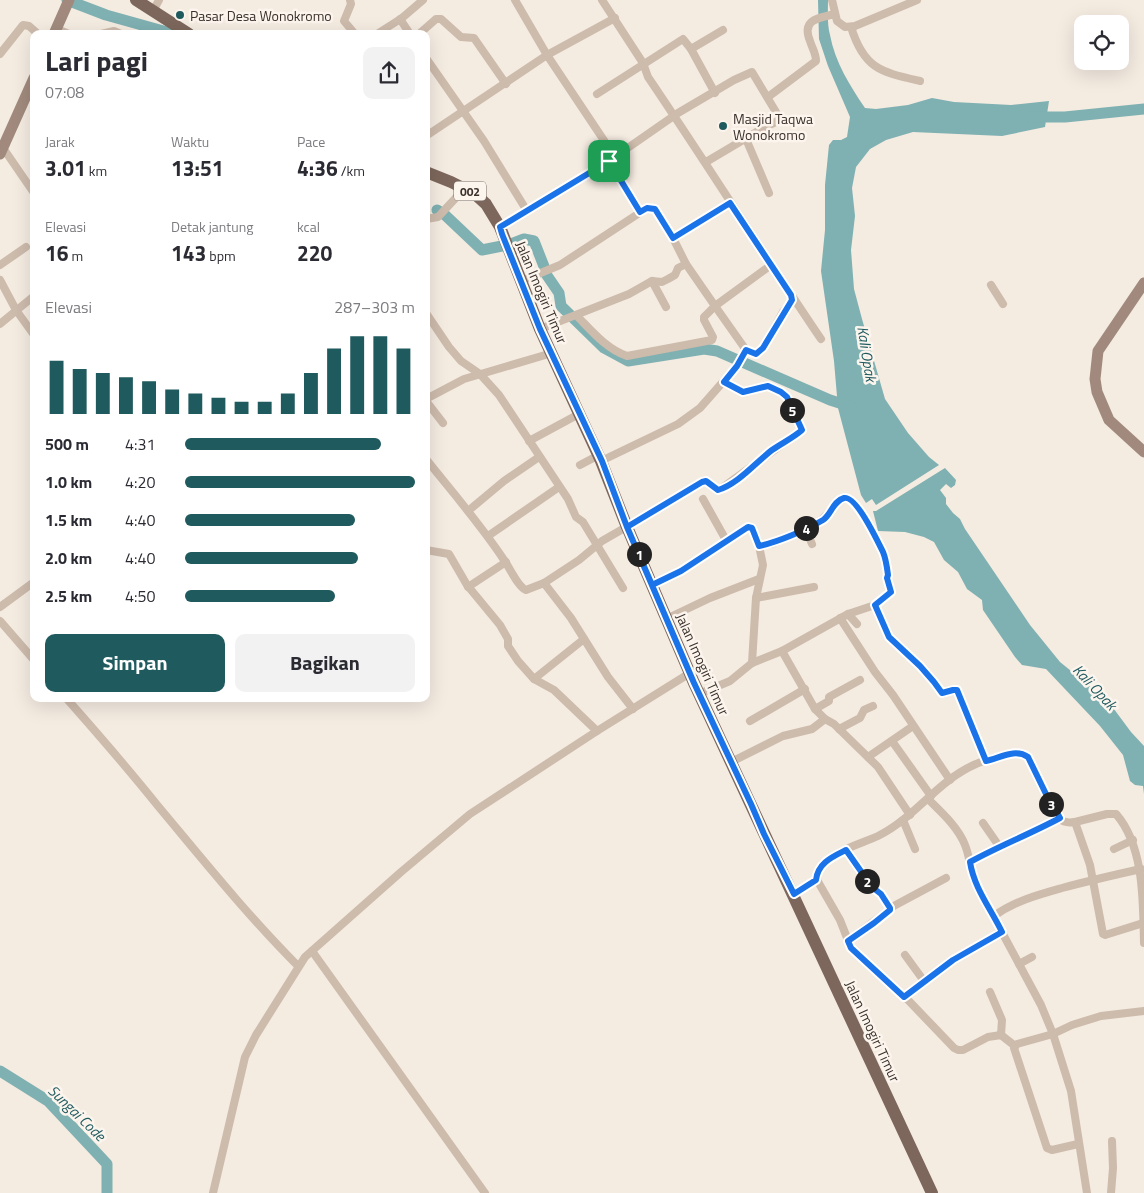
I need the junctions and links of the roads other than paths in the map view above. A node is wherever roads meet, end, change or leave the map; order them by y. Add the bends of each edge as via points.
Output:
1 (136, 0) edge
2 (350, 0) edge
3 (423, 0) edge
4 (515, 0) edge
5 (602, 0) edge
6 (833, 0) edge
7 (917, 0) edge
8 (68, 2) edge
9 (156, 5) edge
10 (831, 15) junction
11 (615, 18) junction
12 (400, 19) junction
13 (851, 27) junction
14 (34, 30) edge
15 (56, 30) edge
16 (185, 30) edge
17 (351, 30) edge
18 (383, 30) edge
19 (407, 30) edge
20 (424, 30) edge
21 (723, 30) dead end
22 (691, 49) junction
23 (0, 54) edge
24 (547, 55) junction
25 (643, 63) junction
26 (430, 64) edge
27 (920, 81) dead end
28 (506, 84) junction
29 (715, 93) junction
30 (30, 94) edge
31 (597, 94) dead end
32 (768, 97) junction
33 (464, 111) junction
34 (674, 116) junction
35 (430, 133) edge
36 (746, 139) junction
37 (1, 148) edge
38 (612, 159) junction
39 (706, 162) junction
40 (430, 174) edge
41 (30, 188) edge
42 (465, 188) junction
43 (769, 193) dead end
44 (730, 203) junction
45 (527, 211) junction
46 (640, 212) junction
47 (430, 219) edge
48 (500, 227) junction
49 (673, 238) junction
50 (26, 247) dead end
51 (686, 264) junction
52 (0, 265) edge
53 (771, 265) junction
54 (0, 280) edge
55 (652, 280) junction
56 (522, 281) junction
57 (1144, 283) edge
58 (991, 285) dead end
59 (791, 295) junction
60 (30, 299) edge
61 (1003, 304) dead end
62 (715, 306) junction
63 (666, 307) dead end
64 (16, 310) junction
65 (574, 316) junction
66 (430, 319) edge
67 (0, 324) edge
68 (30, 329) edge
69 (540, 329) junction
70 (821, 339) dead end
71 (745, 352) junction
72 (552, 353) junction
73 (480, 374) junction
74 (724, 382) junction
75 (430, 398) edge
76 (430, 405) edge
77 (578, 414) junction
78 (443, 423) dead end
79 (529, 441) junction
80 (1144, 452) edge
81 (539, 457) junction
82 (600, 458) junction
83 (430, 464) edge
84 (580, 465) dead end
85 (559, 488) junction
86 (703, 499) dead end
87 (468, 511) junction
88 (627, 527) junction
89 (806, 528) junction
90 (488, 536) junction
91 (726, 540) junction
92 (812, 544) dead end
93 (597, 546) junction
94 (759, 546) junction
95 (430, 551) edge
96 (506, 562) junction
97 (760, 579) junction
98 (544, 582) junction
99 (30, 585) edge
100 (652, 585) junction
101 (468, 586) junction
102 (814, 587) dead end
103 (623, 588) dead end
104 (756, 598) junction
105 (875, 605) junction
106 (0, 607) edge
107 (844, 616) junction
108 (666, 619) junction
109 (0, 621) edge
110 (857, 624) dead end
111 (584, 639) junction
112 (782, 651) junction
113 (30, 655) edge
114 (752, 663) junction
115 (690, 673) junction
116 (534, 679) junction
117 (860, 680) dead end
118 (805, 689) junction
119 (699, 694) junction
120 (70, 702) edge
121 (873, 706) dead end
122 (633, 709) junction
123 (815, 709) junction
124 (825, 719) junction
125 (750, 721) dead end
126 (913, 726) junction
127 (839, 729) junction
128 (597, 731) junction
129 (892, 741) junction
130 (868, 756) junction
131 (986, 761) junction
132 (731, 762) junction
133 (950, 780) junction
134 (930, 797) junction
135 (910, 815) junction
136 (1060, 818) junction
137 (903, 820) junction
138 (1075, 822) junction
139 (983, 823) dead end
140 (1133, 840) junction
141 (999, 846) junction
142 (915, 849) dead end
143 (846, 850) junction
144 (1114, 850) dead end
145 (970, 862) junction
146 (1141, 870) junction
147 (946, 878) dead end
148 (1094, 879) junction
149 (816, 880) junction
150 (794, 894) junction
151 (890, 908) junction
152 (994, 916) junction
153 (1143, 923) edge
154 (1002, 932) junction
155 (848, 941) junction
156 (1144, 942) edge
157 (312, 951) junction
158 (906, 955) dead end
159 (1032, 957) dead end
160 (1019, 964) junction
161 (298, 966) junction
162 (924, 981) junction
163 (990, 992) dead end
164 (904, 997) junction
165 (1144, 1011) edge
166 (1053, 1034) junction
167 (1001, 1035) junction
168 (1015, 1046) junction
169 (1112, 1142) dead end
170 (1078, 1144) junction
171 (213, 1193) edge
172 (485, 1193) edge
173 (932, 1193) edge
174 (1087, 1193) edge
175 (1110, 1193) edge

1 - 9 main road
2 - 17 street via 344,22
3 - 12 street
4 - 24 street
5 - 11 street
6 - 10 street
7 - 13 street
8 - 15 street
9 - 16 main road
10 - 13 street via 840,24
10 - 32 street via 809,24 807,32 816,61
11 - 24 street
11 - 25 street
12 - 18 street
12 - 19 street
13 - 27 street via 861,52 871,63 891,74
14 - 23 street via 23,25
20 - 28 street via 436,19 441,19 462,37 475,39
21 - 22 street
22 - 25 street via 680,39
22 - 29 street
24 - 28 street
24 - 38 street
25 - 31 street
25 - 34 street via 648,77
26 - 33 street
28 - 33 street
29 - 32 street via 752,72
29 - 34 street
30 - 37 street
32 - 36 street via 778,121
33 - 35 street
33 - 45 street
34 - 38 street
34 - 39 street
36 - 39 street
36 - 43 street
37 - 41 street
38 - 45 street
38 - 46 street
39 - 44 street
40 - 42 main road, Jalan Imogiri Timur / 002
42 - 47 street via 436,218
42 - 48 main road, Jalan Imogiri Timur / 002 via 486,204
44 - 49 street
44 - 53 street
45 - 48 street
46 - 49 street via 647,208 655,209
46 - 56 street via 560,265
48 - 56 main road, Jalan Imogiri Timur / 002
49 - 51 street
50 - 52 street
51 - 55 street via 662,282
51 - 62 street
53 - 59 street
53 - 62 street
54 - 64 street
55 - 63 street
55 - 65 street via 629,294
56 - 69 main road, Jalan Imogiri Timur / 002
57 - 80 street via 1098,351 1095,378 1096,392 1109,420
58 - 61 street
59 - 70 street
59 - 71 street via 791,302 763,348 756,354
60 - 64 street
62 - 65 street via 704,317 712,340 627,356
62 - 71 street
64 - 67 street
64 - 68 street
65 - 69 street
66 - 73 street via 461,361
69 - 72 main road, Jalan Imogiri Timur / 002
71 - 74 street
72 - 73 street
72 - 77 main road, Jalan Imogiri Timur / 002
73 - 75 street
73 - 79 street via 499,395
74 - 82 street via 700,408 678,424
74 - 88 street via 743,392 768,386 781,392 787,397 802,430 722,488 718,490 706,481 702,482
76 - 78 street
77 - 79 street
77 - 82 main road, Jalan Imogiri Timur / 002
79 - 81 street
81 - 85 street
81 - 87 street
82 - 84 street
82 - 88 main road, Jalan Imogiri Timur / 002
83 - 87 street
85 - 90 street
85 - 93 street
86 - 91 street
87 - 90 street
88 - 93 street
88 - 100 main road, Jalan Imogiri Timur / 002
89 - 92 street
89 - 94 street via 774,543
89 - 105 street via 824,519 844,498 859,508 883,554 891,587 890,595
90 - 96 street
91 - 94 street via 750,527
91 - 100 street via 681,571
93 - 98 street
93 - 103 street
94 - 97 street via 763,565
95 - 101 street via 449,554
96 - 98 street via 524,590
96 - 101 street
97 - 104 street
97 - 108 street
98 - 111 street
99 - 106 street
100 - 108 main road, Jalan Imogiri Timur / 002
101 - 116 street via 500,625 508,638 508,646
102 - 104 street
104 - 114 street
105 - 107 street
105 - 131 street via 889,637 924,671 940,692 957,690
107 - 110 street
107 - 112 street
107 - 126 street via 875,672
108 - 115 main road, Jalan Imogiri Timur / 002
109 - 113 street
111 - 116 street
111 - 122 street
112 - 114 street
112 - 118 street
114 - 119 street via 730,681
115 - 119 main road, Jalan Imogiri Timur / 002
115 - 122 street
116 - 128 street via 554,690
117 - 123 street via 829,697 829,701
118 - 123 street
118 - 125 street
119 - 132 main road, Jalan Imogiri Timur / 002
120 - 161 street via 214,874
121 - 127 street via 864,710 860,718
122 - 128 street
123 - 124 street
124 - 127 street
124 - 132 street via 812,729 783,736
126 - 129 street
126 - 133 street
127 - 130 street
128 - 157 street via 470,814
129 - 130 street
129 - 134 street
130 - 135 street
131 - 133 street
131 - 136 street via 1016,752 1028,757
132 - 150 main road, Jalan Imogiri Timur / 002
133 - 134 street
134 - 135 street
134 - 145 street via 964,843
135 - 137 street
136 - 138 street via 1066,823
136 - 141 street
137 - 142 street
137 - 143 street via 879,836
138 - 140 street via 1116,814
138 - 148 street
139 - 141 street
140 - 144 street
140 - 146 street
141 - 145 street
143 - 149 street via 821,865
143 - 151 street
145 - 152 street via 971,873
146 - 148 street
146 - 153 street
147 - 151 street
148 - 152 street via 1015,902
148 - 153 street via 1105,936
149 - 150 street
149 - 155 street via 840,920
150 - 173 main road, Jalan Imogiri Timur / 002
151 - 155 street
152 - 154 street
153 - 156 street
154 - 160 street
154 - 162 street
155 - 164 street via 851,948
157 - 161 street
157 - 172 street
158 - 162 street
159 - 160 street
160 - 166 street
161 - 171 street via 245,1057
162 - 164 street
163 - 167 street via 1002,1020
164 - 167 street via 958,1050
165 - 166 street via 1101,1016
166 - 168 street
166 - 170 street via 1071,1091
167 - 168 street
168 - 170 street via 1047,1148 1052,1150
169 - 175 street
170 - 174 street

